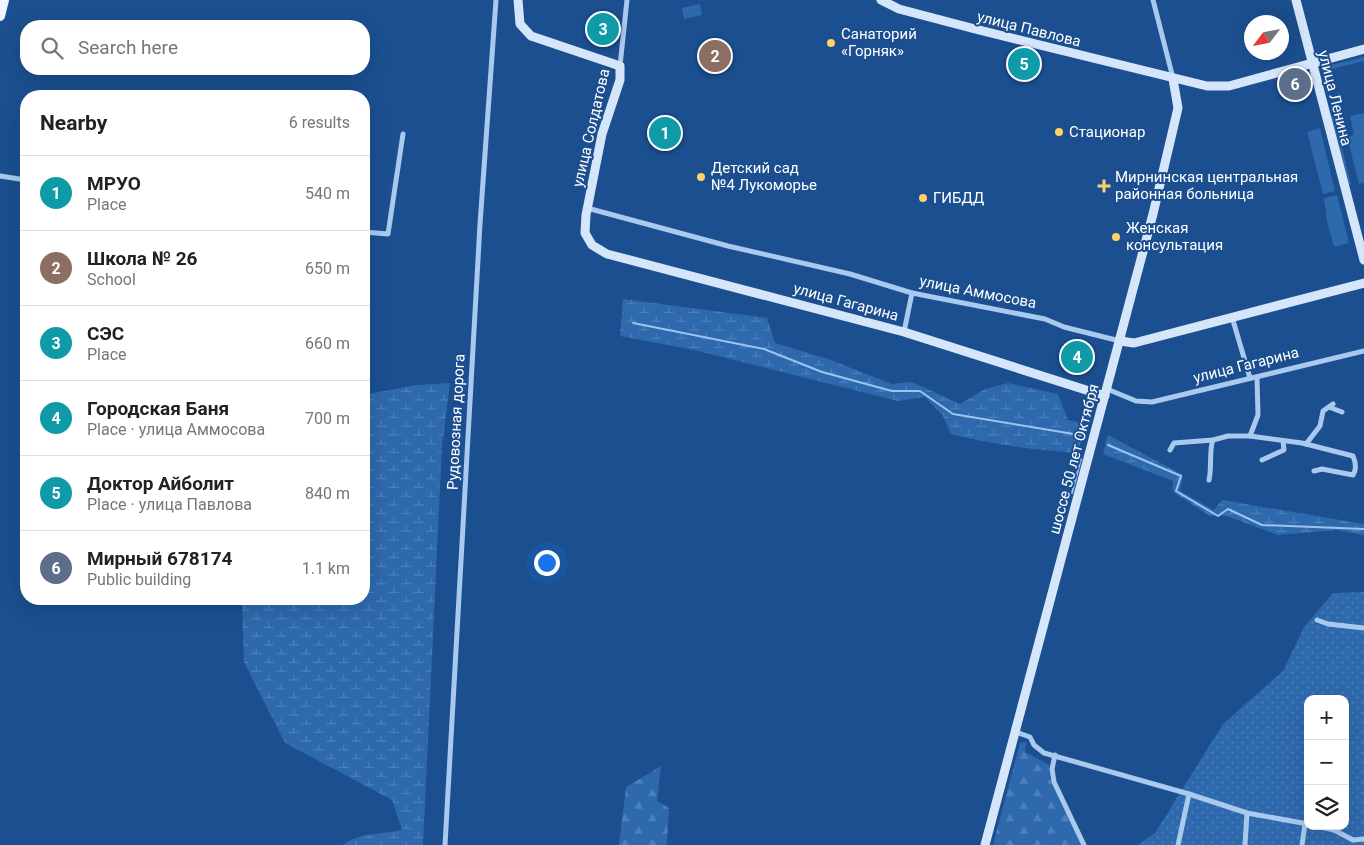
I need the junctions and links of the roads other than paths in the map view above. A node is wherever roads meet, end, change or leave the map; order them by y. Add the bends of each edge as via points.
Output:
1 (4, 0) edge
2 (496, 0) edge
3 (518, 0) edge
4 (627, 0) edge
5 (881, 0) edge
6 (1153, 0) edge
7 (1296, 0) edge
8 (0, 16) edge
9 (1364, 49) edge
10 (1312, 62) junction
11 (620, 66) junction
12 (1173, 79) junction
13 (403, 134) dead end
14 (0, 176) edge
15 (20, 179) edge
16 (587, 208) junction
17 (370, 232) edge
18 (585, 233) joint
19 (1364, 260) edge
20 (1364, 283) edge
21 (912, 293) junction
22 (1232, 317) junction
23 (904, 332) junction
24 (1120, 341) junction
25 (1364, 351) edge
26 (1250, 378) junction
27 (1257, 378) junction
28 (1106, 393) junction
29 (1342, 412) dead end
30 (1250, 436) junction
31 (1213, 440) junction
32 (1283, 441) junction
33 (1306, 444) junction
34 (1170, 450) dead end
35 (1262, 460) dead end
36 (1314, 471) dead end
37 (1209, 480) dead end
38 (1317, 620) dead end
39 (1364, 628) edge
40 (1016, 732) junction
41 (1054, 755) junction
42 (1189, 794) junction
43 (1247, 813) junction
44 (1304, 824) edge
45 (1305, 830) edge
46 (1334, 830) edge
47 (1364, 839) edge
48 (445, 845) edge
49 (985, 845) edge
50 (1084, 845) edge
51 (1178, 845) edge
52 (1245, 845) edge
53 (1302, 845) edge

1 - 8 main road
2 - 48 street, Рудовозная дорога
3 - 11 street via 520,24 531,36
4 - 11 street, улица Солдатова
5 - 12 street, улица Павлова via 908,11
6 - 12 street
7 - 10 street, улица Ленина
9 - 10 street, улица Павлова
10 - 12 street, улица Павлова via 1229,86 1207,86
10 - 19 street, улица Ленина
11 - 16 street, улица Солдатова via 620,80 602,134
12 - 24 street, шоссе 50 лет Октября via 1178,108
13 - 17 street via 388,234
14 - 15 street
16 - 18 street, улица Солдатова
16 - 21 street, улица Аммосова via 728,246 850,274
18 - 23 street, улица Гагарина via 592,245 607,254
20 - 22 street, улица Аммосова
21 - 23 street
21 - 24 street, улица Аммосова via 1045,319
22 - 24 street, улица Аммосова via 1134,342
22 - 26 street
23 - 28 street, улица Гагарина
24 - 28 street, шоссе 50 лет Октября
25 - 27 street, улица Гагарина
26 - 27 street, улица Гагарина
26 - 28 street, улица Гагарина via 1152,402
27 - 30 street via 1258,416
28 - 40 street, шоссе 50 лет Октября
29 - 33 street via 1331,405 1323,411 1320,426
30 - 31 street
30 - 32 street
31 - 34 street via 1174,443
31 - 37 street
32 - 33 street
32 - 35 street via 1284,450
33 - 36 street via 1353,456 1355,461 1353,475 1322,469
38 - 39 street
40 - 41 street via 1030,737 1038,749
40 - 49 street, шоссе 50 лет Октября
41 - 42 street
41 - 50 street via 1054,782
42 - 43 street
42 - 51 street
43 - 44 street
43 - 52 street
45 - 53 street
46 - 47 street via 1353,840

